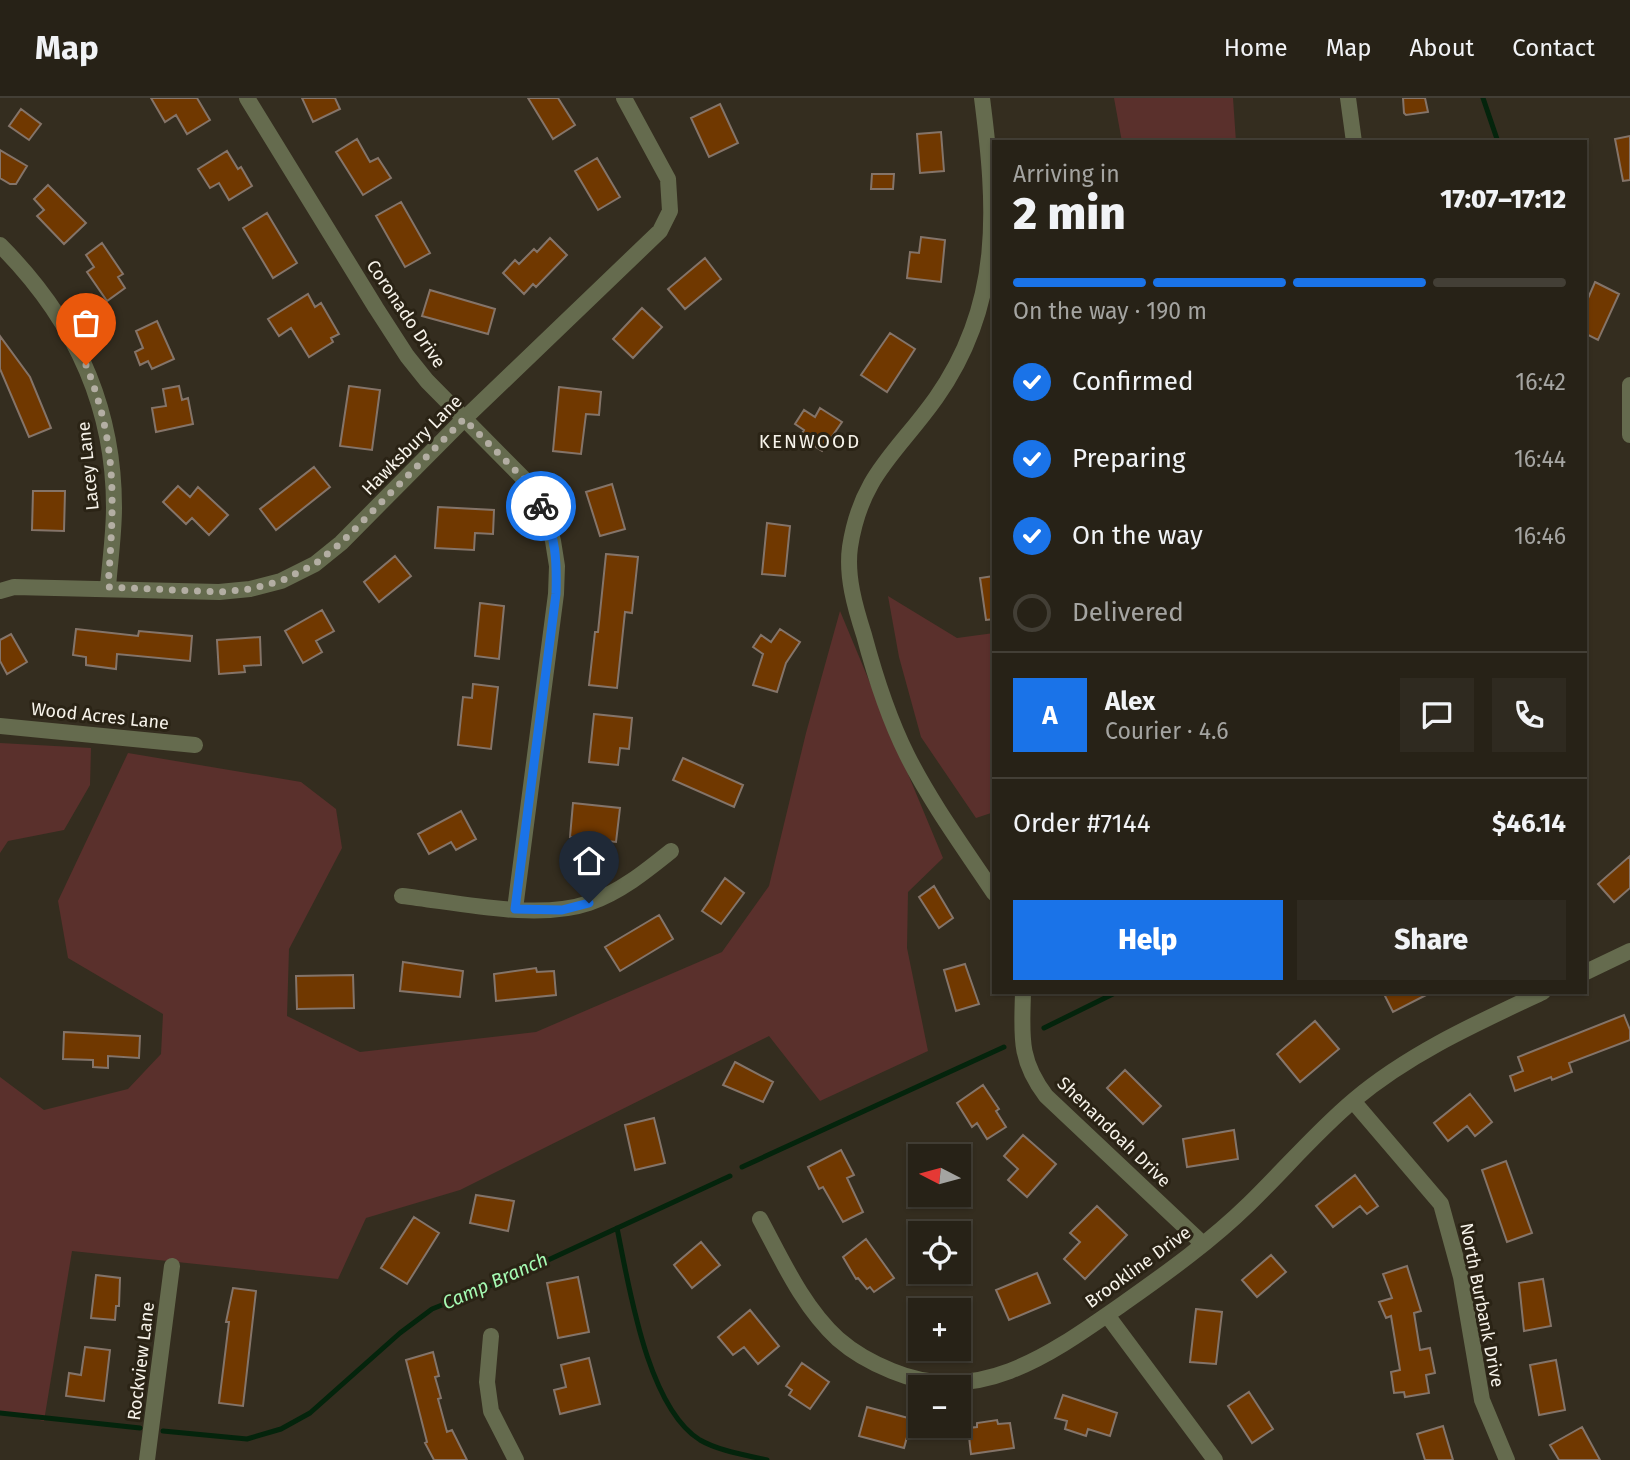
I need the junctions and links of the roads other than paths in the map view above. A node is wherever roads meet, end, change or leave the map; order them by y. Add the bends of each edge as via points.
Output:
1 (247, 98) edge
2 (624, 98) edge
3 (982, 98) edge
4 (1348, 98) edge
5 (1354, 140) edge
6 (992, 208) edge
7 (992, 230) edge
8 (0, 245) edge
9 (1630, 385) edge
10 (464, 419) junction
11 (1630, 435) edge
12 (108, 587) junction
13 (0, 591) edge
14 (0, 726) edge
15 (195, 745) dead end
16 (670, 851) dead end
17 (992, 891) edge
18 (402, 896) dead end
19 (515, 909) junction
20 (1630, 951) edge
21 (1587, 972) edge
22 (1023, 994) edge
23 (1539, 994) edge
24 (1353, 1101) junction
25 (760, 1219) dead end
26 (1203, 1244) junction
27 (172, 1266) dead end
28 (1107, 1315) junction
29 (491, 1336) dead end
30 (147, 1460) edge
31 (516, 1460) edge
32 (1215, 1460) edge
33 (1507, 1460) edge

1 - 10 street, Coronado Drive via 407,356
2 - 10 street, Hawksbury Lane via 668,179 670,211 660,231
3 - 6 street
4 - 5 street
7 - 17 street via 977,317 937,397 871,481 854,526 850,575 871,662 896,731 922,783
8 - 12 street, Lacey Lane via 22,266 67,331 99,399 108,437 114,508
9 - 11 street
10 - 12 street, Hawksbury Lane via 341,543 315,564 281,581 219,592
10 - 19 street, Coronado Drive via 537,498 547,518 557,566
12 - 13 street, Hawksbury Lane via 14,586
14 - 15 street, Wood Acres Lane
16 - 19 street via 639,877 589,903 562,910
18 - 19 street
20 - 21 street
22 - 26 street, Shenandoah Drive via 1022,1030 1033,1079
23 - 24 street, Brookline Drive via 1430,1048
24 - 26 street, Brookline Drive
24 - 33 street, North Burbank Drive via 1441,1204 1461,1277 1482,1400
25 - 28 street, Brookline Drive via 818,1319 859,1356 907,1377 953,1382 997,1376 1044,1356
26 - 28 street, Brookline Drive
27 - 30 street, Rockview Lane
28 - 32 street
29 - 31 street via 487,1382 491,1410

